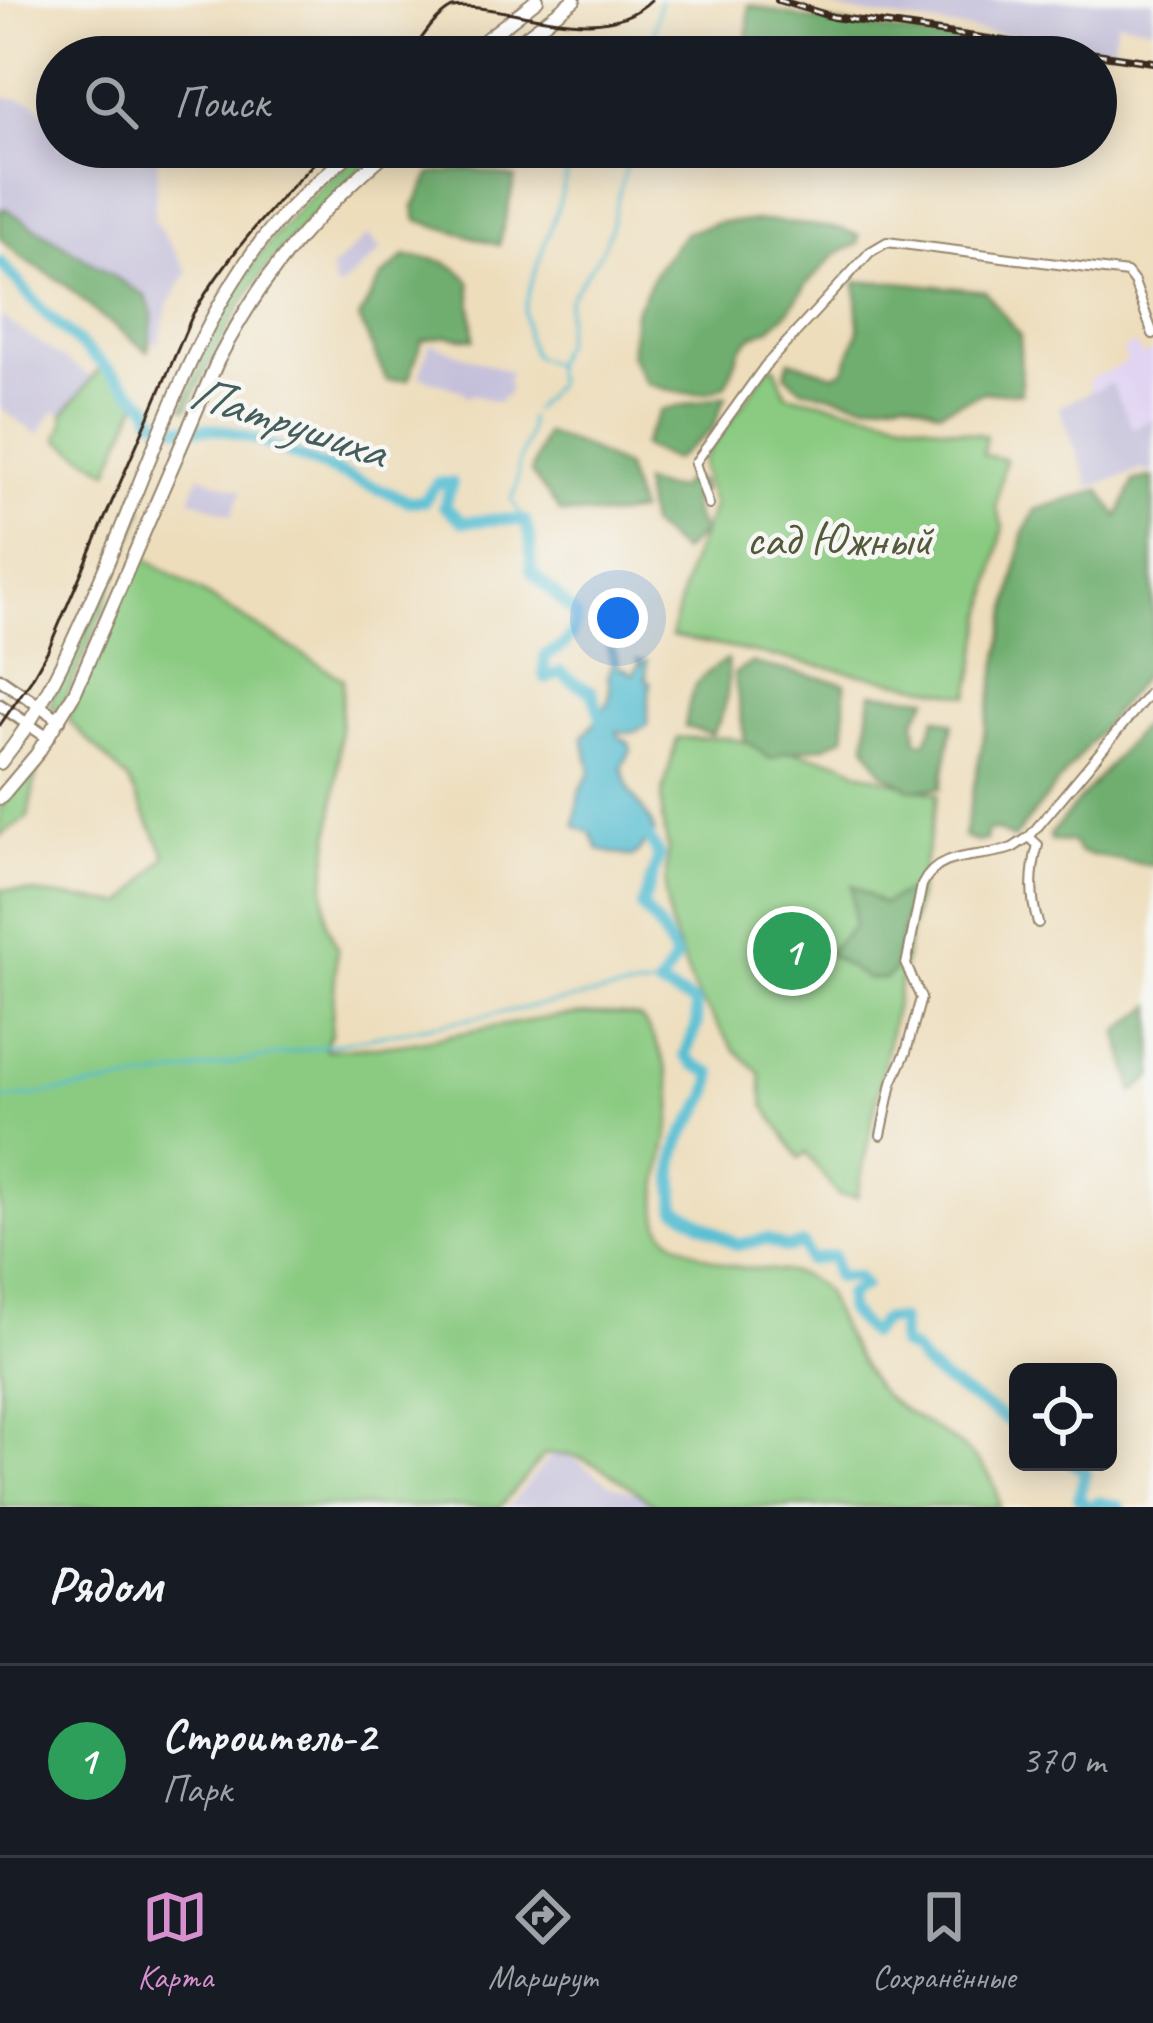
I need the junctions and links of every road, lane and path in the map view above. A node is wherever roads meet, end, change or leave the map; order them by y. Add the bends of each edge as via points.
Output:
1 (537, 0) edge
2 (574, 0) edge
3 (503, 24) junction
4 (488, 36) edge
5 (514, 36) edge
6 (525, 36) edge
7 (334, 168) edge
8 (369, 168) edge
9 (1153, 334) edge
10 (709, 506) dead end
11 (0, 679) edge
12 (1153, 689) edge
13 (0, 705) edge
14 (40, 707) junction
15 (60, 720) junction
16 (29, 725) junction
17 (48, 738) junction
18 (0, 763) edge
19 (0, 798) edge
20 (1029, 838) junction
21 (1038, 923) dead end
22 (881, 1135) dead end

1 - 3 main road
2 - 6 main road
3 - 4 main road
3 - 5 main road via 516,24
7 - 14 main road via 264,237 212,320
8 - 15 main road via 275,265 231,334
9 - 10 street via 1127,273 887,242 828,294 695,463
11 - 14 street
12 - 20 street
13 - 16 street
14 - 15 street
14 - 16 main road
15 - 17 main road
16 - 17 street
16 - 18 main road
17 - 19 main road
20 - 21 street via 1038,845
20 - 22 street via 950,860 927,875 906,965 920,998

